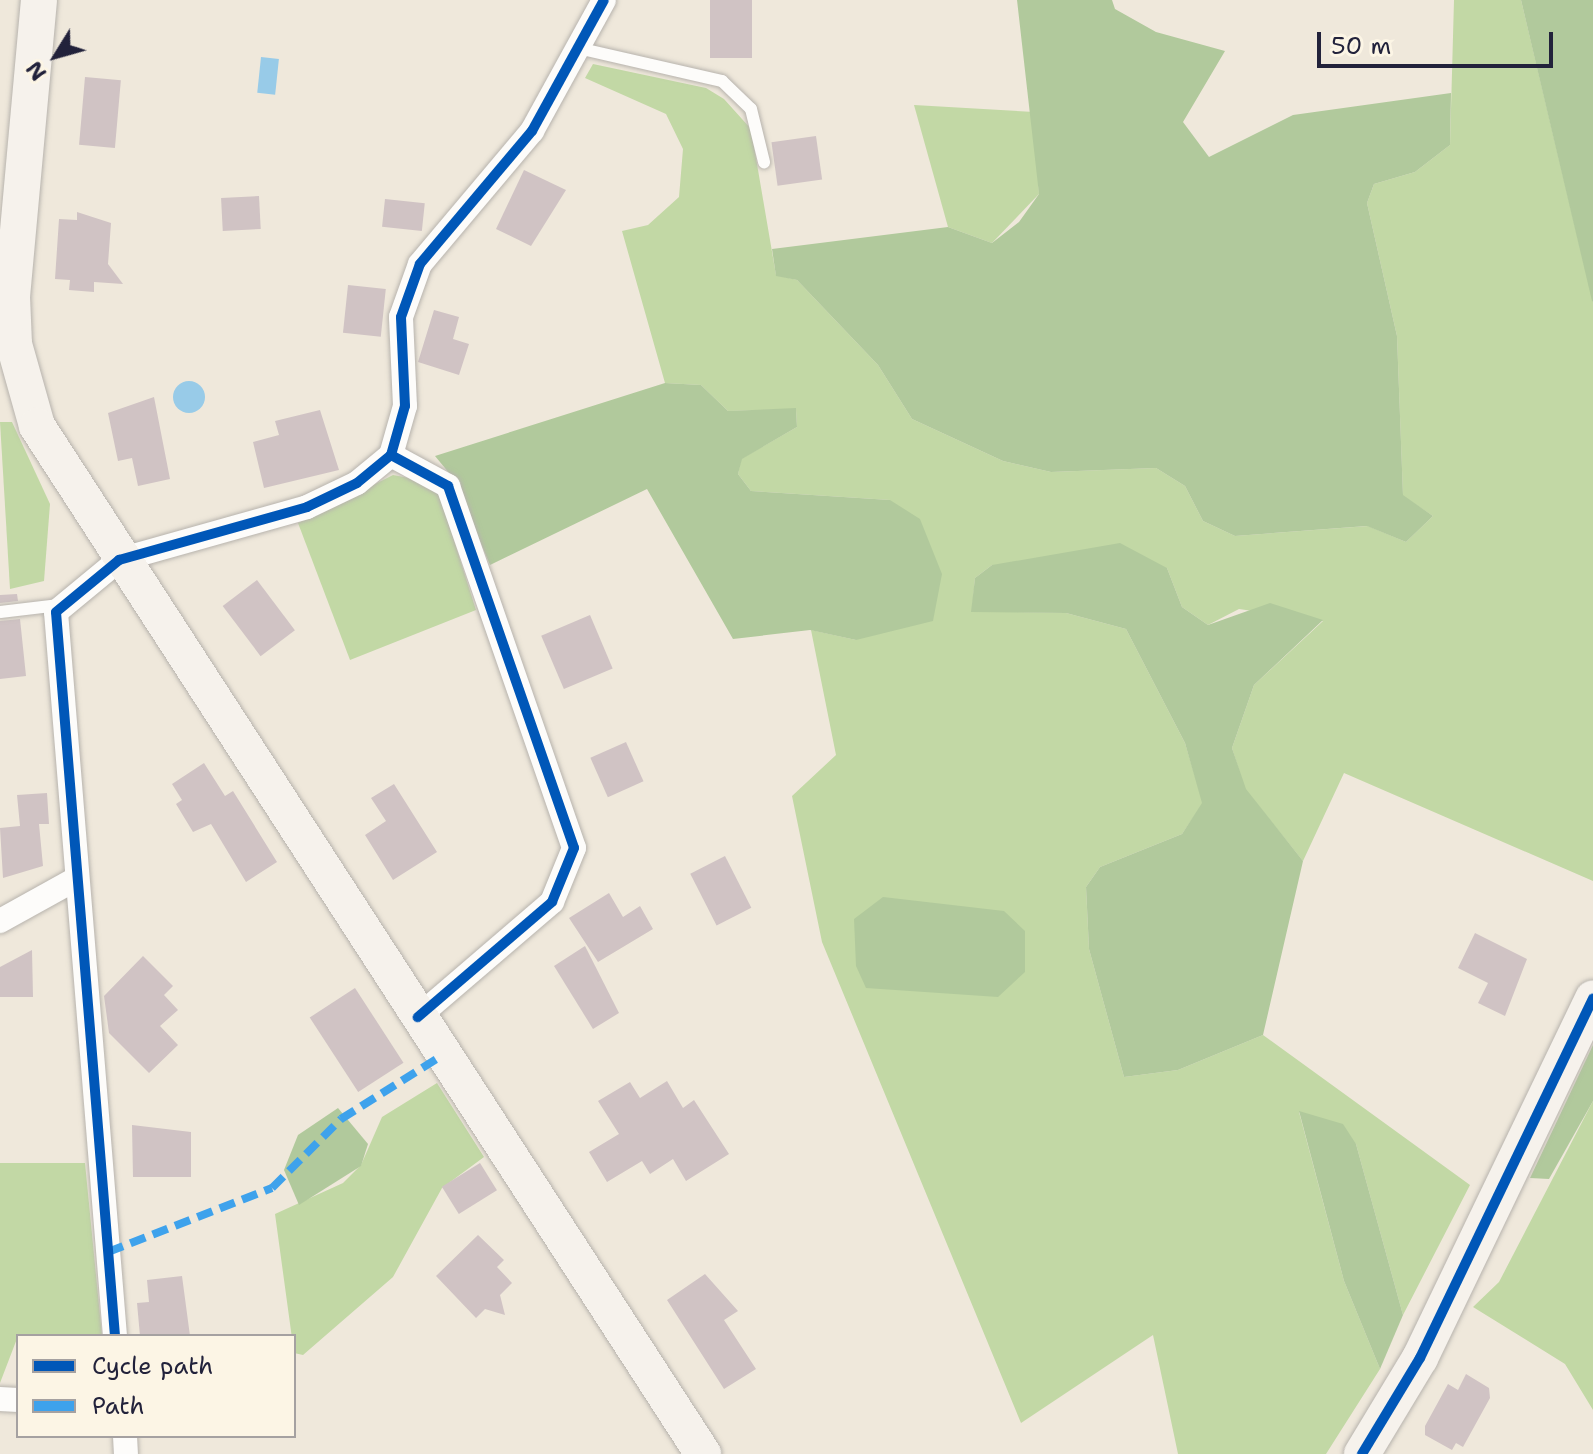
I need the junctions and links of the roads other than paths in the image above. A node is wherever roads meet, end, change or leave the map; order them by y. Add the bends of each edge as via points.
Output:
1 (39, 0) edge
2 (604, 0) edge
3 (582, 49) junction
4 (764, 162) dead end
5 (391, 455) junction
6 (119, 560) junction
7 (60, 605) junction
8 (0, 612) edge
9 (74, 880) junction
10 (0, 921) edge
11 (1593, 998) edge
12 (418, 1017) junction
13 (115, 1334) edge
14 (703, 1454) edge
15 (1362, 1454) edge

1 - 6 main road via 16,243 14,344 37,426
2 - 3 street
3 - 4 lane via 722,81 751,109
3 - 5 street via 532,131 420,264 401,317 405,406
5 - 6 street via 357,483 307,507
5 - 12 street via 448,486 574,848 552,902
6 - 7 street
6 - 12 main road
7 - 8 lane
7 - 9 street via 56,666
9 - 10 street
9 - 13 street
11 - 15 main road via 1420,1358
12 - 14 main road

